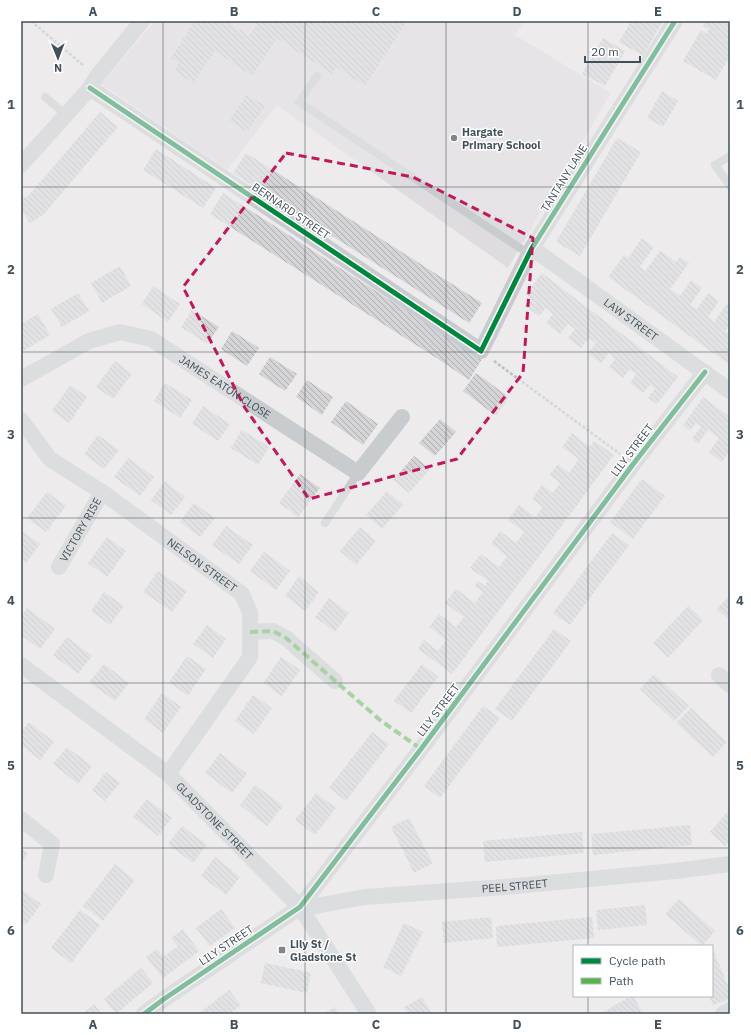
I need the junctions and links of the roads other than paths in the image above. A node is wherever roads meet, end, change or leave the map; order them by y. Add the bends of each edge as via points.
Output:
1 (142, 21) edge
2 (675, 21) edge
3 (317, 76) dead end
4 (94, 82) junction
5 (45, 98) dead end
6 (66, 115) junction
7 (730, 156) edge
8 (21, 165) edge
9 (730, 186) edge
10 (531, 251) junction
11 (481, 351) joint
12 (704, 372) junction
13 (21, 379) edge
14 (730, 391) edge
15 (402, 417) dead end
16 (21, 420) edge
17 (358, 474) junction
18 (102, 492) junction
19 (325, 523) dead end
20 (59, 567) dead end
21 (250, 632) junction
22 (21, 665) edge
23 (335, 681) dead end
24 (168, 774) junction
25 (21, 819) edge
26 (730, 864) edge
27 (46, 875) dead end
28 (300, 907) junction
29 (730, 1010) edge
30 (144, 1014) edge
31 (369, 1014) edge
32 (722, 1014) edge

1 - 4 street
2 - 10 street, TANTANY LANE
3 - 10 lane via 299,102
4 - 6 street
4 - 11 street, BERNARD STREET
5 - 6 lane
6 - 8 street
7 - 9 lane via 715,165
10 - 11 street, TANTANY LANE
10 - 12 street, LAW STREET
12 - 14 street, LAW STREET
12 - 28 street, LILY STREET
13 - 17 street, JAMES EATON CLOSE via 89,341 120,332 151,339
15 - 17 street
16 - 18 street, NELSON STREET via 50,459
17 - 19 lane
18 - 20 street, VICTORY RISE
18 - 21 street, NELSON STREET via 242,594 250,613
21 - 23 street via 273,631 286,638
21 - 24 street, NELSON STREET via 250,657
22 - 24 street, GLADSTONE STREET
24 - 28 street, GLADSTONE STREET
25 - 27 street via 52,844
26 - 28 street, PEEL STREET via 506,887 365,897
28 - 30 street, LILY STREET
28 - 31 street, GLADSTONE STREET
29 - 32 street

